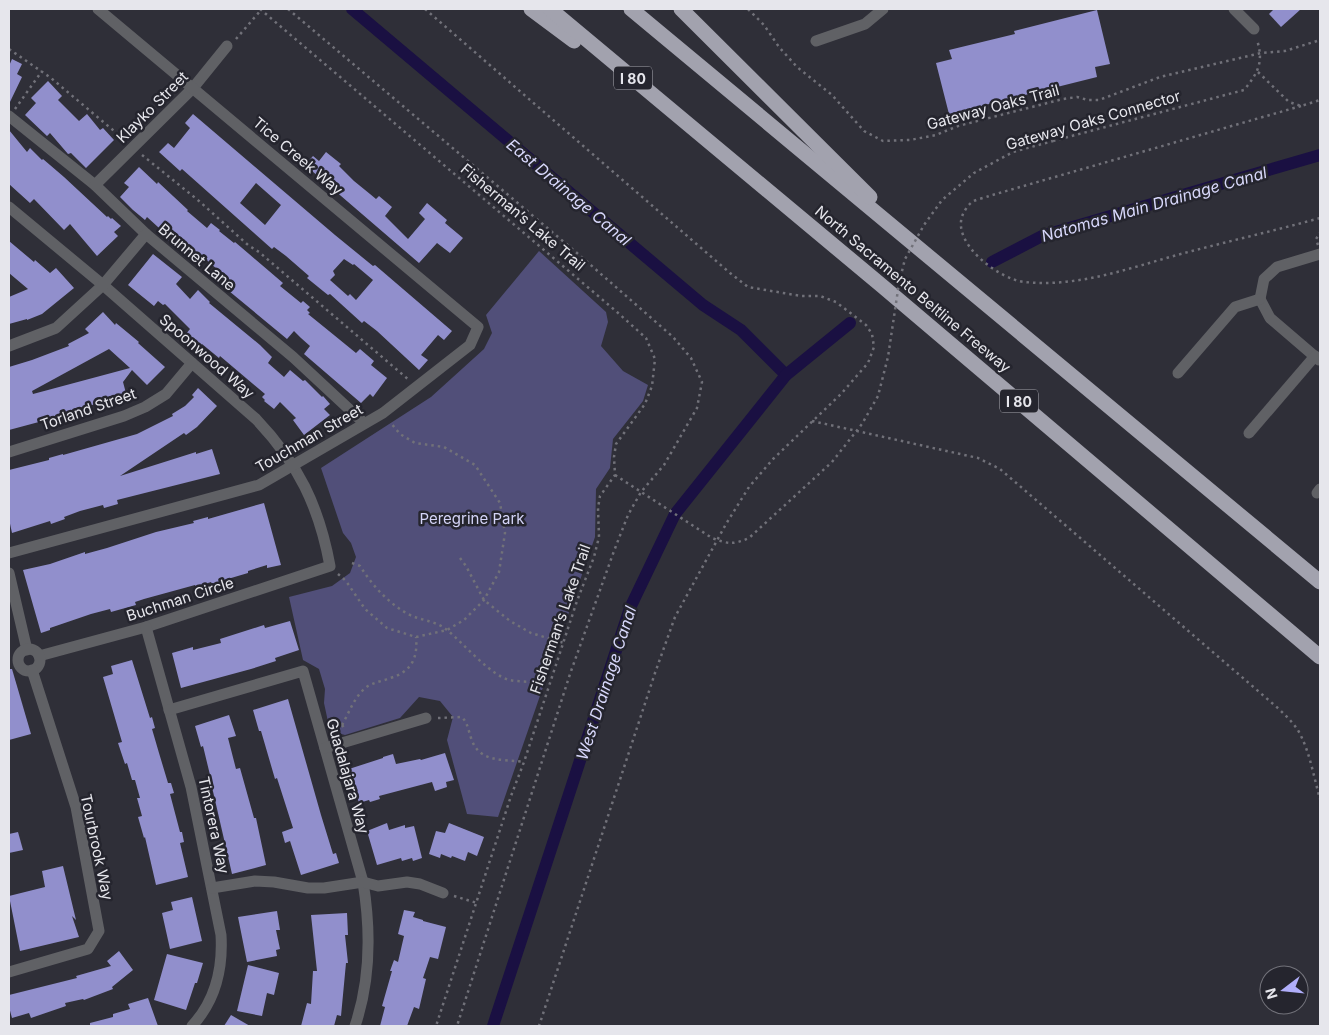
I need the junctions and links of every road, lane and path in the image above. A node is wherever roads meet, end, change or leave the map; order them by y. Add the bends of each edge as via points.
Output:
1 (98, 9) edge
2 (260, 9) edge
3 (288, 9) edge
4 (425, 9) edge
5 (531, 9) edge
6 (550, 9) edge
7 (631, 9) edge
8 (681, 9) edge
9 (748, 9) edge
10 (883, 9) edge
11 (1234, 9) edge
12 (1254, 29) joint
13 (816, 40) dead end
14 (1320, 40) edge
15 (231, 43) joint
16 (9, 48) edge
17 (1261, 53) junction
18 (42, 71) junction
19 (1257, 71) junction
20 (193, 88) junction
21 (1320, 100) edge
22 (1301, 106) junction
23 (9, 116) edge
24 (127, 142) dead end
25 (716, 148) junction
26 (142, 155) dead end
27 (94, 185) junction
28 (9, 207) edge
29 (1320, 218) edge
30 (146, 234) junction
31 (1320, 254) edge
32 (944, 270) junction
33 (103, 285) junction
34 (1260, 299) junction
35 (478, 327) joint
36 (9, 346) edge
37 (1317, 359) edge
38 (192, 363) junction
39 (1178, 373) dead end
40 (412, 383) dead end
41 (383, 413) junction
42 (812, 421) junction
43 (364, 423) junction
44 (1249, 433) dead end
45 (9, 452) edge
46 (294, 466) junction
47 (615, 474) junction
48 (641, 492) junction
49 (717, 540) junction
50 (9, 554) edge
51 (460, 558) dead end
52 (352, 563) dead end
53 (330, 566) junction
54 (9, 573) edge
55 (1320, 582) edge
56 (484, 600) junction
57 (146, 627) junction
58 (447, 630) junction
59 (416, 637) junction
60 (564, 643) junction
61 (27, 650) junction
62 (39, 656) junction
63 (1320, 657) edge
64 (14, 663) edge
65 (32, 670) junction
66 (531, 682) dead end
67 (169, 710) junction
68 (426, 718) joint
69 (342, 725) junction
70 (328, 726) dead end
71 (348, 738) dead end
72 (324, 748) junction
73 (524, 762) junction
74 (1320, 799) edge
75 (363, 882) junction
76 (212, 888) junction
77 (443, 893) joint
78 (477, 903) junction
79 (9, 972) edge
80 (192, 1026) edge
81 (354, 1026) edge
82 (436, 1026) edge
83 (456, 1026) edge
84 (539, 1026) edge

1 - 20 street, Tice Creek Way
2 - 15 path
2 - 47 path, Fisherman’s Lake Trail via 646,338 655,359 652,386 642,410 616,444
3 - 48 path via 577,253 673,337 691,358 702,382 697,408 664,465
4 - 42 path via 748,287 767,292 820,296 836,302 866,325 872,334 874,347 868,363
5 - 25 highway
6 - 25 highway, North Sacramento Beltline Freeway / I 80
7 - 32 highway
8 - 32 highway
9 - 17 path, Gateway Oaks Trail via 797,67 832,95 864,131 883,141 936,135 958,126 1063,99 1098,100 1160,77
10 - 13 street via 865,24
11 - 12 street
12 - 17 path, Gateway Oaks Connector
14 - 17 path, Gateway Oaks Trail via 1284,51
15 - 20 street, Klayko Street
16 - 18 path
17 - 19 path, Gateway Oaks Connector
18 - 23 path
18 - 24 path
19 - 22 path via 1289,102
19 - 49 path, Gateway Oaks Connector, bridge via 1244,90 1014,152 974,173 942,200 905,259 878,396 862,424 832,462 748,538 735,544
20 - 27 street, Klayko Street
20 - 35 street, Tice Creek Way
21 - 22 path
22 - 29 path via 983,198 970,203 961,219 961,228 973,252 1008,279 1059,283 1141,266
23 - 27 street, Brunnet Lane
25 - 63 highway, North Sacramento Beltline Freeway / I 80
26 - 40 path
27 - 30 street, Brunnet Lane
28 - 33 street, Spoonwood Way
30 - 33 street
30 - 43 street, Brunnet Lane via 292,357
31 - 34 street via 1277,267 1264,279
32 - 55 highway
33 - 36 street via 56,328
33 - 38 street, Spoonwood Way
34 - 37 street via 1270,318
34 - 39 street via 1235,307
35 - 41 street, Touchman Street via 470,345
37 - 44 street
38 - 45 street, Torland Street via 166,394 145,407
38 - 46 street, Spoonwood Way via 256,419
41 - 43 street, Touchman Street
41 - 56 path via 400,434 415,443 444,447 475,465 500,503 505,533 500,572
42 - 49 path via 749,487
42 - 74 path via 978,458 1000,469 1280,709 1300,733
43 - 46 street, Touchman Street
46 - 50 street, Touchman Street via 259,485
46 - 53 street, Spoonwood Way via 318,516
47 - 48 path, Gateway Oaks Connector
47 - 60 path, Fisherman’s Lake Trail via 600,496 598,545
48 - 49 path, Gateway Oaks Connector
48 - 83 path via 614,550 570,674
49 - 84 path via 675,617
51 - 56 path
52 - 58 path via 360,566 378,591 409,614 435,622
53 - 57 street, Buchman Circle
53 - 59 path via 386,628
54 - 61 street
56 - 58 path via 464,620
56 - 60 path via 531,633
57 - 62 street, Buchman Circle
57 - 67 street, Tintorera Way
58 - 59 path
58 - 66 path via 502,678
59 - 69 path via 415,658 409,668 363,690
60 - 73 path, Fisherman’s Lake Trail
61 - 62 street via 35,651
61 - 64 street
62 - 65 street via 38,666
64 - 65 street via 24,670
65 - 79 street, Tourbrook Way via 76,807 99,931 88,949
67 - 72 street, Guadalajara Way via 302,671
67 - 76 street, Tintorera Way via 191,786
68 - 72 street
68 - 73 path via 462,717 468,724 477,751 486,756
69 - 70 path
69 - 71 path
72 - 75 street, Guadalajara Way
73 - 78 path, Fisherman’s Lake Trail
75 - 76 street via 308,888 255,881
75 - 77 street via 378,886 420,884
75 - 81 street, Guadalajara Way via 369,944 364,989
76 - 80 street, Tintorera Way via 221,935 220,973 209,1002
77 - 78 path
78 - 82 path, Fisherman’s Lake Trail

